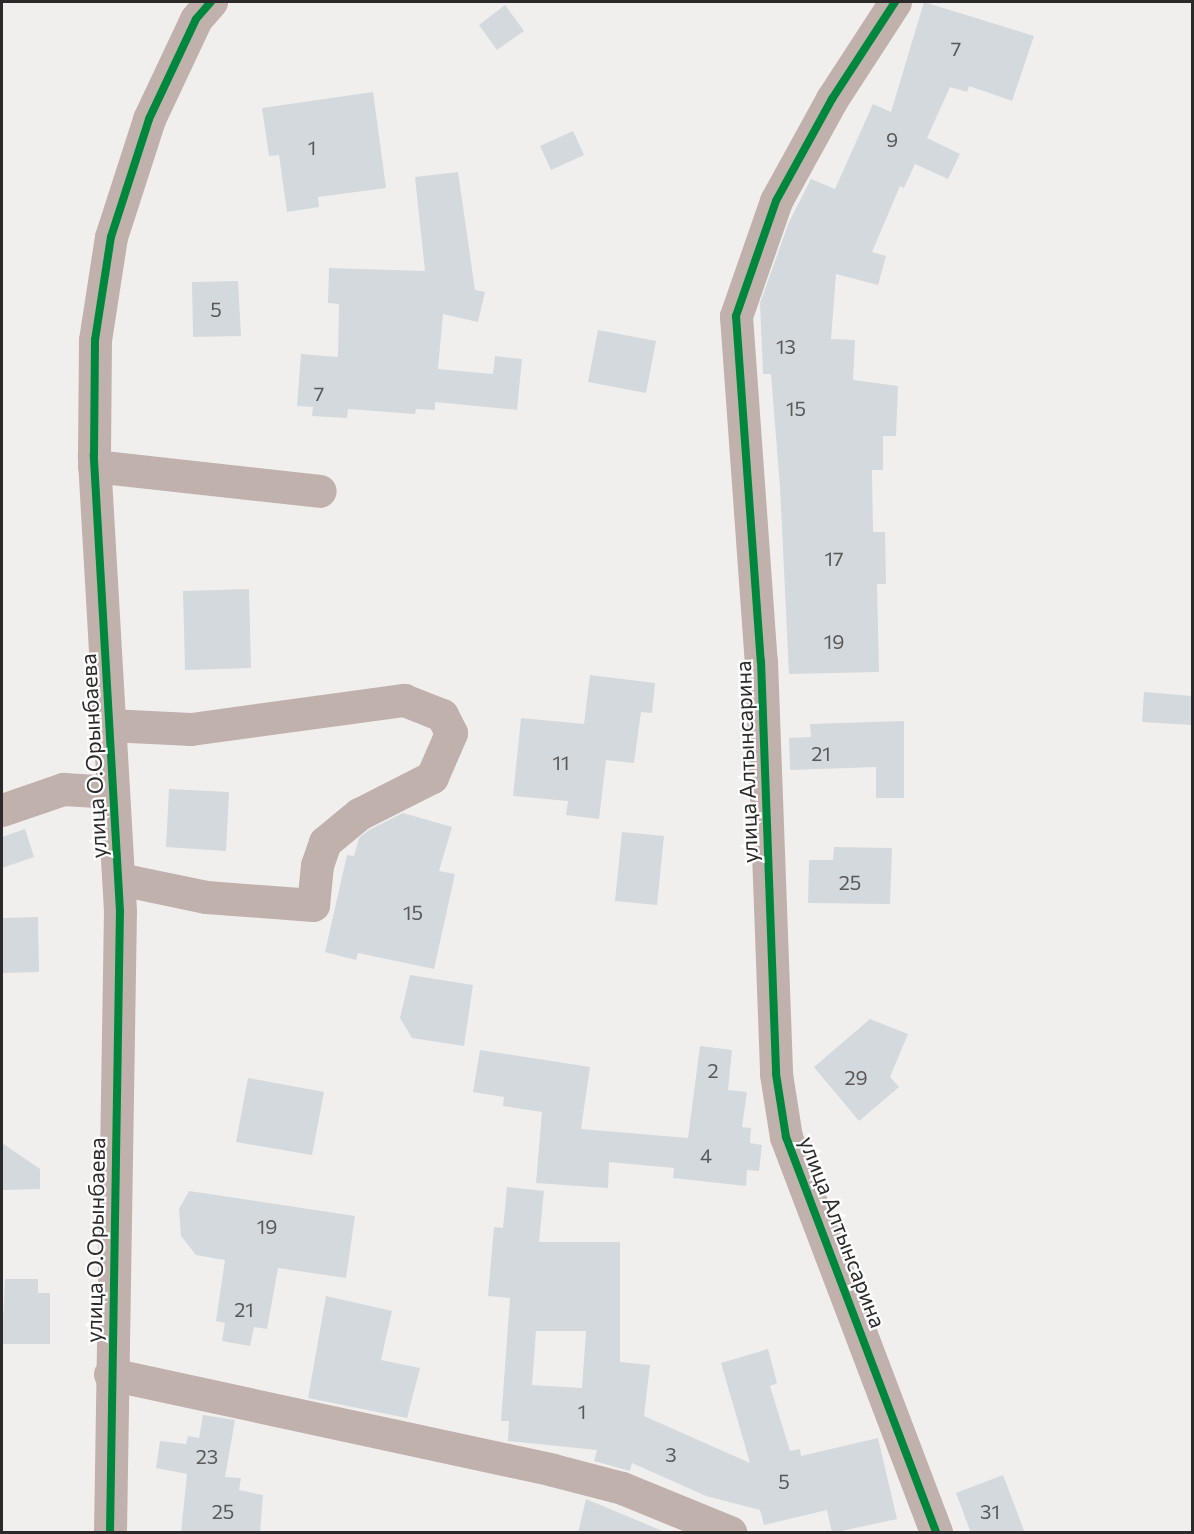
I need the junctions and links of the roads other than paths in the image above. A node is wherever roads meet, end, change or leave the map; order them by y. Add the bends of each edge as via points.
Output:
1 (212, 2) edge
2 (895, 2) edge
3 (94, 466) junction
4 (320, 491) dead end
5 (110, 725) junction
6 (113, 792) junction
7 (2, 810) edge
8 (118, 879) junction
9 (110, 1374) junction
10 (110, 1533) edge
11 (729, 1533) edge
12 (936, 1533) edge

1 - 3 street, улица О.Орынбаева via 196,19 149,118 111,237 95,340
2 - 12 street, улица Алтынсарина via 832,99 776,201 736,316 761,661 776,1074 786,1137
3 - 4 street
3 - 5 street, улица О.Орынбаева
5 - 6 street, улица О.Орынбаева
5 - 8 street via 191,729 404,700 442,715 451,733 432,777 359,814 325,842 317,865 313,905 206,897
6 - 7 street via 63,789
6 - 8 street, улица О.Орынбаева
8 - 9 street, улица О.Орынбаева
9 - 10 street, улица О.Орынбаева
9 - 11 street via 553,1470 622,1488

